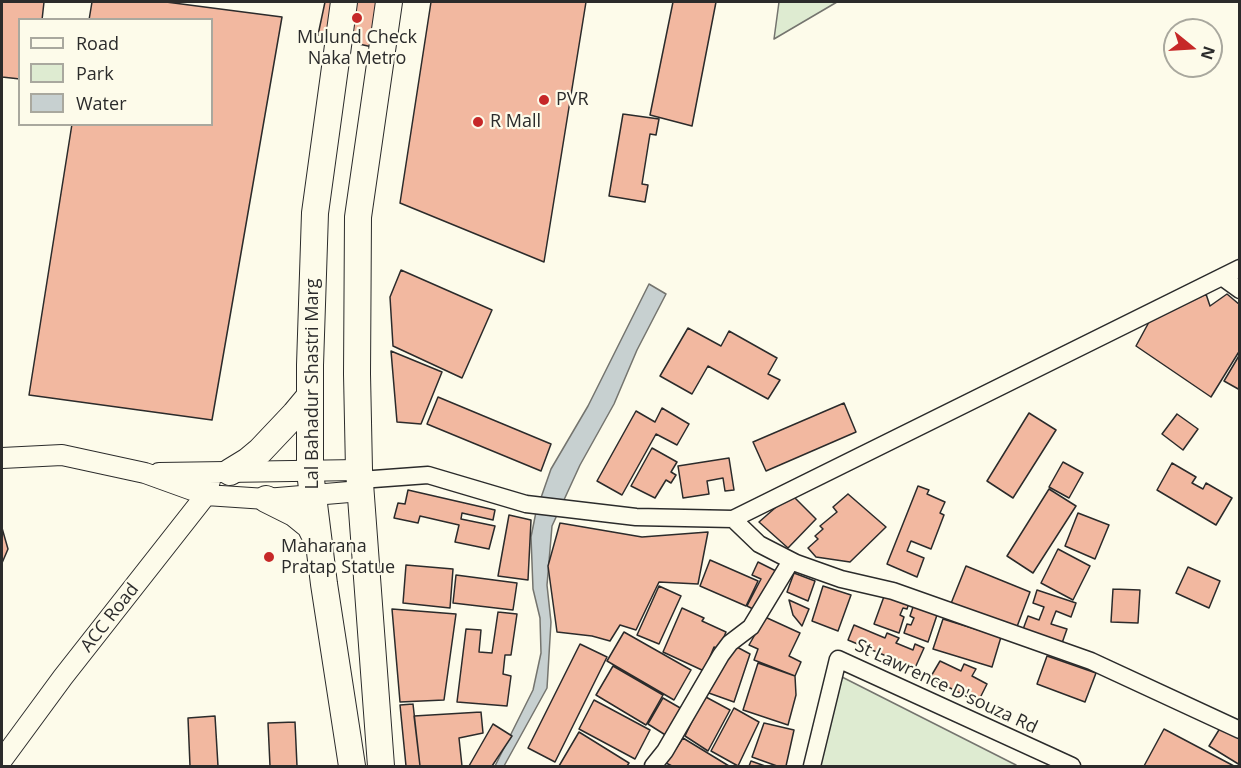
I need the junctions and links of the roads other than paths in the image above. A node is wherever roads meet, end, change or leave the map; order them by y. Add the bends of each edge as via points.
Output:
1 (344, 2) edge
2 (389, 2) edge
3 (1239, 268) edge
4 (1222, 277) junction
5 (1239, 290) edge
6 (310, 396) junction
7 (2, 458) edge
8 (145, 472) junction
9 (221, 473) junction
10 (360, 481) junction
11 (311, 484) junction
12 (206, 495) junction
13 (266, 499) junction
14 (733, 519) junction
15 (319, 545) junction
16 (791, 561) junction
17 (1239, 730) edge
18 (2, 760) edge
19 (352, 766) edge
20 (381, 766) edge
21 (653, 766) edge
22 (812, 766) edge
23 (1072, 766) edge

1 - 6 main road, Lal Bahadur Shastri Marg via 315,213
2 - 10 main road via 358,218
3 - 4 street
4 - 5 street
4 - 14 street
6 - 9 main road via 260,451
6 - 11 main road, Lal Bahadur Shastri Marg
7 - 8 street via 62,454
8 - 9 street
8 - 12 street
9 - 11 street
9 - 12 street, ACC Road
10 - 11 street
10 - 14 street via 428,475 526,504 636,517
10 - 20 main road
11 - 13 street
11 - 15 main road, Lal Bahadur Shastri Marg
12 - 13 street
12 - 18 street, ACC Road
13 - 15 main road via 310,526
14 - 16 street via 759,544
15 - 19 main road, Lal Bahadur Shastri Marg
16 - 17 street via 893,591 1091,660
16 - 21 street via 751,627 721,655
22 - 23 street, St Lawrence D'souza Rd via 837,659

